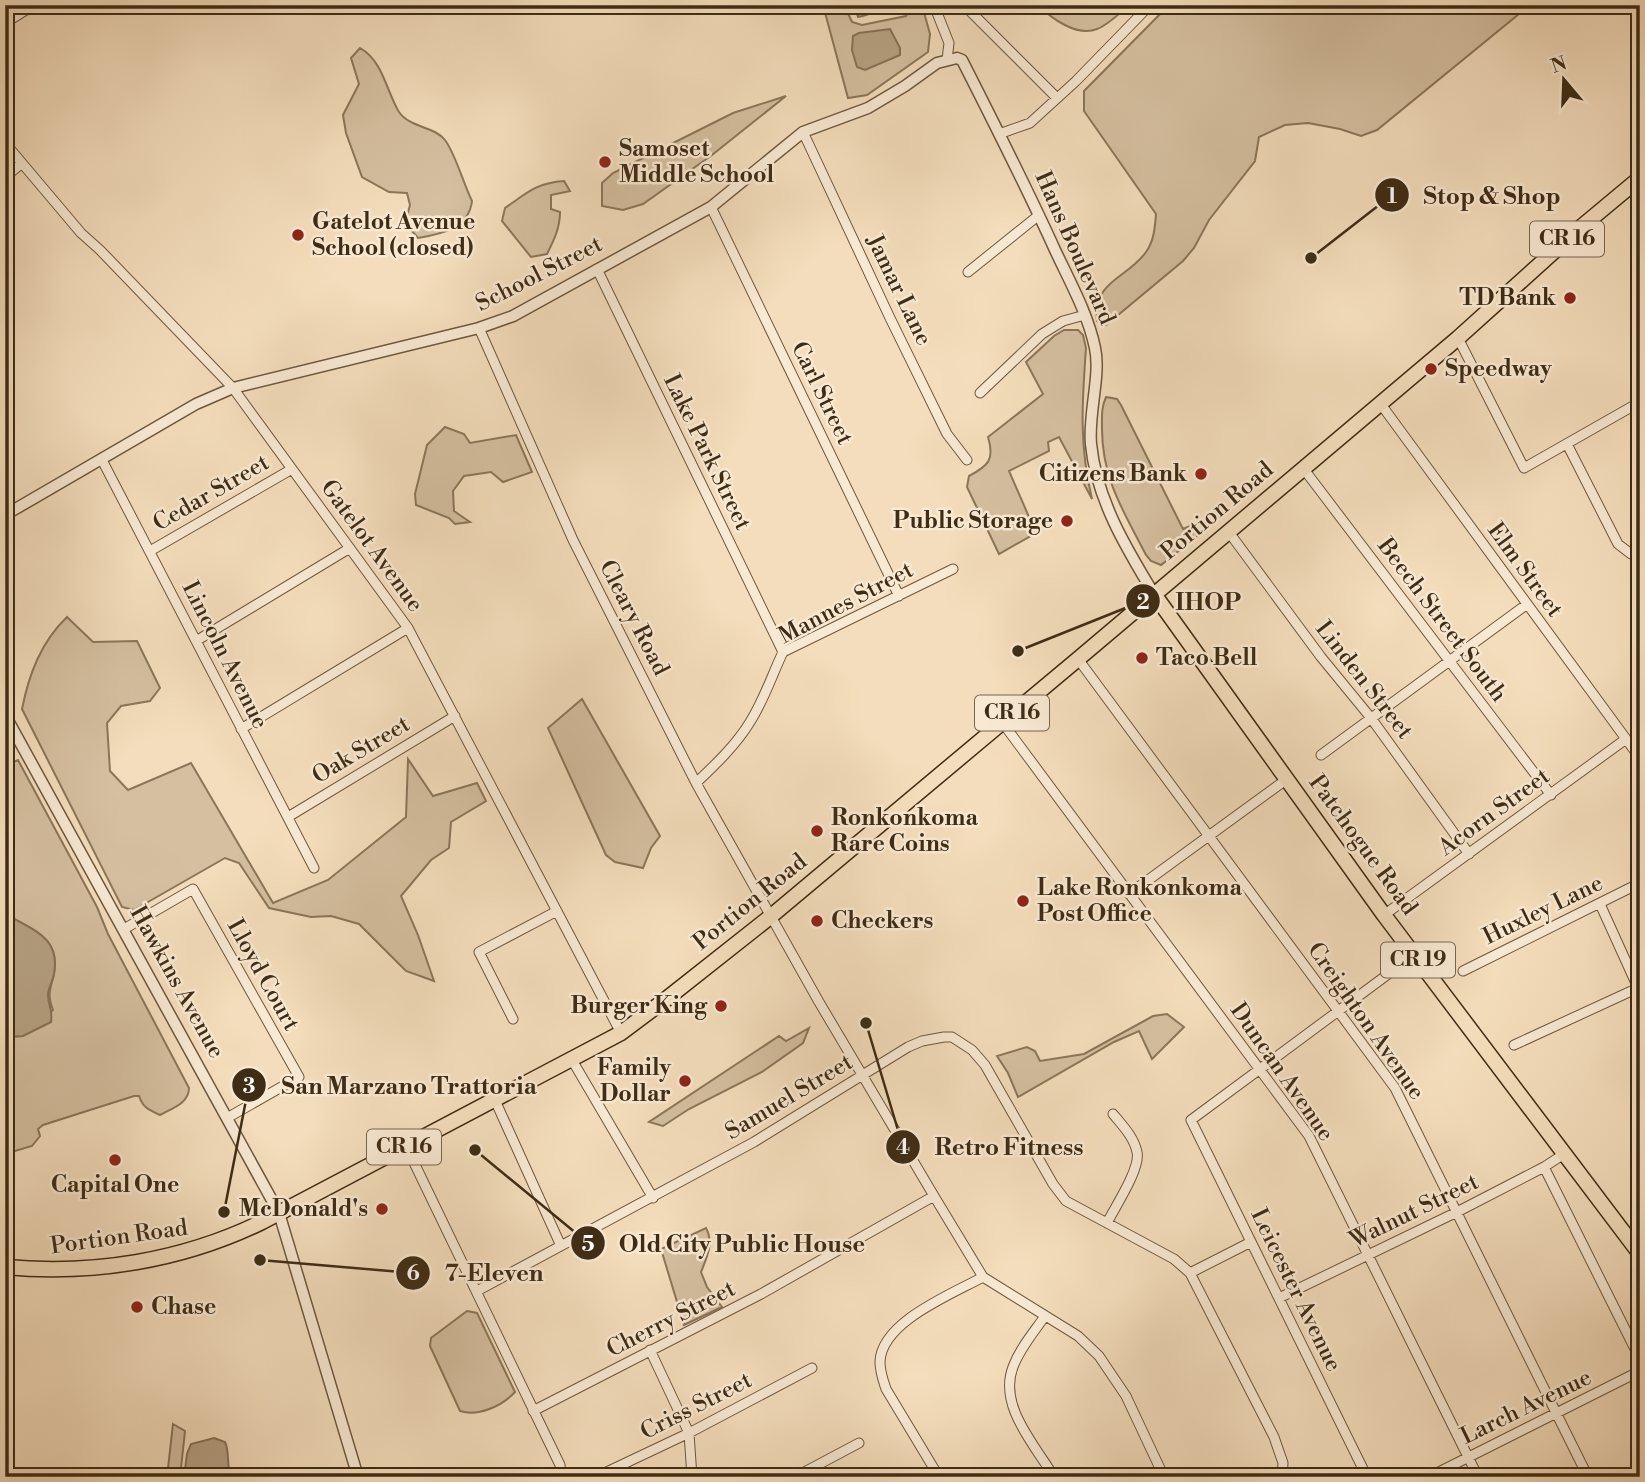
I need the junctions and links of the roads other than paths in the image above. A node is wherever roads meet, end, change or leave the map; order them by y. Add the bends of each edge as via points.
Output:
1 (34, 5) edge
2 (933, 5) edge
3 (964, 5) edge
4 (1150, 5) edge
5 (5, 23) edge
6 (947, 60) junction
7 (1057, 98) junction
8 (803, 132) junction
9 (999, 134) junction
10 (5, 143) edge
11 (21, 163) junction
12 (5, 177) edge
13 (1640, 178) edge
14 (711, 207) junction
15 (1039, 215) junction
16 (597, 269) junction
17 (968, 272) dead end
18 (1084, 315) junction
19 (479, 328) junction
20 (1458, 338) junction
21 (233, 388) junction
22 (979, 393) dead end
23 (1380, 402) junction
24 (1640, 402) edge
25 (1567, 444) junction
26 (102, 460) junction
27 (967, 460) dead end
28 (1303, 468) junction
29 (292, 470) junction
30 (5, 515) edge
31 (1228, 531) junction
32 (350, 548) junction
33 (149, 551) junction
34 (1640, 555) edge
35 (953, 569) dead end
36 (1154, 594) junction
37 (899, 596) junction
38 (1526, 605) junction
39 (408, 628) junction
40 (196, 641) junction
41 (783, 652) junction
42 (1078, 659) junction
43 (1449, 660) junction
44 (5, 715) edge
45 (455, 716) junction
46 (1371, 718) junction
47 (1002, 722) junction
48 (241, 729) junction
49 (1626, 739) junction
50 (1321, 755) dead end
51 (1640, 758) edge
52 (1287, 779) junction
53 (696, 783) junction
54 (1550, 795) junction
55 (288, 817) junction
56 (1210, 835) junction
57 (1469, 854) junction
58 (314, 869) dead end
59 (1640, 883) edge
60 (1129, 894) junction
61 (1600, 904) junction
62 (557, 911) junction
63 (1384, 915) junction
64 (770, 917) junction
65 (124, 929) junction
66 (1414, 955) junction
67 (1463, 971) dead end
68 (1639, 989) edge
69 (1338, 1010) junction
70 (513, 1019) dead end
71 (621, 1033) junction
72 (1514, 1045) dead end
73 (572, 1060) junction
74 (1259, 1070) junction
75 (863, 1074) junction
76 (494, 1098) junction
77 (1113, 1114) dead end
78 (227, 1118) junction
79 (406, 1146) junction
80 (1564, 1154) junction
81 (1544, 1167) junction
82 (934, 1196) junction
83 (653, 1198) junction
84 (1457, 1212) junction
85 (279, 1213) junction
86 (1108, 1223) junction
87 (1251, 1242) junction
88 (561, 1246) junction
89 (1640, 1254) edge
90 (1369, 1255) junction
91 (5, 1267) edge
92 (1190, 1273) junction
93 (983, 1277) junction
94 (477, 1291) junction
95 (1279, 1298) junction
96 (1045, 1315) junction
97 (650, 1350) junction
98 (1640, 1359) edge
99 (812, 1368) dead end
100 (1640, 1371) edge
101 (533, 1411) junction
102 (1558, 1414) junction
103 (689, 1433) junction
104 (859, 1443) dead end
105 (1468, 1457) junction
106 (934, 1475) edge
107 (358, 1477) edge
108 (561, 1477) edge
109 (596, 1477) edge
110 (692, 1477) edge
111 (794, 1477) edge
112 (1054, 1477) edge
113 (1164, 1477) edge
114 (1282, 1477) edge
115 (1367, 1477) edge
116 (1429, 1477) edge
117 (1478, 1477) edge
118 (1588, 1477) edge

1 - 5 street
2 - 6 street via 949,43
3 - 7 street
4 - 7 street
6 - 8 street, School Street via 868,108
6 - 9 street, Hans Boulevard via 962,60
7 - 9 street via 1030,123
8 - 14 street, School Street
8 - 27 street, Jamar Lane via 947,434
9 - 15 street, Hans Boulevard
10 - 11 street, Gatelot Avenue
11 - 12 street
11 - 21 street, Gatelot Avenue via 81,233
13 - 20 main road, Portion Road / CR 16
14 - 16 street, School Street
14 - 37 street, Carl Street
15 - 17 street
15 - 18 street, Hans Boulevard
16 - 19 street, School Street via 513,316
16 - 41 street, Lake Park Street
18 - 22 street via 1042,334
18 - 36 street, Hans Boulevard via 1096,351 1091,443 1096,472 1116,525
19 - 21 street, School Street
19 - 53 street, Cleary Road via 573,540
20 - 23 main road, Portion Road / CR 16
20 - 25 street via 1524,468
21 - 26 street, School Street
21 - 29 street, Gatelot Avenue
23 - 28 main road, Portion Road / CR 16
23 - 38 street, Elm Street
24 - 25 street
25 - 34 street via 1618,544
26 - 30 street, School Street
26 - 33 street, Lincoln Avenue
28 - 31 main road, Portion Road / CR 16
28 - 43 street, Beech Street South
29 - 32 street, Gatelot Avenue
29 - 33 street, Cedar Street
31 - 36 main road, Portion Road / CR 16
31 - 46 street, Linden Street
32 - 39 street, Gatelot Avenue
32 - 40 street
33 - 40 street, Lincoln Avenue
35 - 37 street, Mannes Street
36 - 42 main road, Portion Road / CR 16
36 - 52 main road, Patchogue Road / CR 19
37 - 41 street, Mannes Street
38 - 43 street
38 - 49 street, Elm Street
39 - 45 street, Gatelot Avenue
39 - 48 street
40 - 48 street, Lincoln Avenue
41 - 53 street, Mannes Street via 749,724
42 - 47 main road, Portion Road / CR 16
42 - 56 street, Creighton Avenue
43 - 46 street
43 - 54 street, Beech Street South
44 - 65 street, Hawkins Avenue
45 - 55 street, Oak Street
45 - 62 street, Gatelot Avenue
46 - 50 street
46 - 57 street, Linden Street
47 - 60 street, Duncan Avenue
47 - 64 main road, Portion Road / CR 16
48 - 55 street, Lincoln Avenue
49 - 51 street, Elm Street
49 - 54 street, Acorn Street
52 - 56 street
52 - 63 main road, Patchogue Road / CR 19
53 - 64 street, Cleary Road
54 - 57 street, Acorn Street
55 - 58 street, Lincoln Avenue
56 - 60 street
56 - 69 street, Creighton Avenue
57 - 63 street, Acorn Street
59 - 61 street, Huxley Lane
60 - 74 street, Duncan Avenue
61 - 67 street, Huxley Lane
61 - 68 street
62 - 70 street via 479,952
62 - 71 street, Gatelot Avenue
63 - 66 main road, Patchogue Road / CR 19
64 - 71 main road, Portion Road / CR 16
64 - 75 street, Cleary Road
65 - 78 street, Hawkins Avenue
65 - 78 street, Lloyd Court via 193,889 299,1077
66 - 69 street
66 - 80 main road, Patchogue Road / CR 19
68 - 72 street
69 - 74 street
69 - 84 street, Creighton Avenue via 1395,1088
71 - 73 main road, Portion Road / CR 16
73 - 76 main road, Portion Road / CR 16
73 - 83 street
74 - 87 street, Leicester Avenue via 1191,1121
74 - 90 street, Duncan Avenue via 1310,1136
75 - 82 street, Cleary Road
75 - 83 street, Samuel Street
75 - 86 street, Samuel Street via 922,1041 944,1037 958,1041 985,1065 1066,1201
76 - 79 main road, Portion Road / CR 16
76 - 88 street
77 - 86 street via 1138,1155
78 - 85 street, Hawkins Avenue
79 - 85 main road, Portion Road / CR 16
79 - 94 street
80 - 81 street, Walnut Street
80 - 89 main road, Patchogue Road / CR 19
81 - 84 street, Walnut Street
81 - 98 street
82 - 93 street, Cleary Road
82 - 97 street, Cherry Street via 761,1294
83 - 88 street, Samuel Street
84 - 90 street, Walnut Street
84 - 102 street, Creighton Avenue
85 - 91 main road, Portion Road / CR 16 via 216,1243 144,1261 53,1271
85 - 107 street, Hawkins Avenue
86 - 92 street, Samuel Street via 1174,1259
87 - 92 street
87 - 95 street, Leicester Avenue
88 - 94 street, Samuel Street
90 - 95 street, Walnut Street
90 - 105 street, Duncan Avenue
92 - 114 street, Samuel Street via 1274,1437 1283,1464
93 - 96 street
93 - 106 street via 903,1322 883,1347 880,1360 886,1389
94 - 101 street
95 - 115 street, Leicester Avenue
96 - 112 street via 1017,1360 1009,1391 1016,1415
96 - 113 street via 1078,1336 1113,1375
97 - 101 street, Cherry Street
97 - 103 street
99 - 103 street, Criss Street
100 - 102 street, Larch Avenue
101 - 108 street via 560,1465
102 - 105 street, Larch Avenue
102 - 118 street, Creighton Avenue
103 - 109 street, Criss Street
103 - 110 street
104 - 111 street
105 - 116 street, Larch Avenue
105 - 117 street, Duncan Avenue

